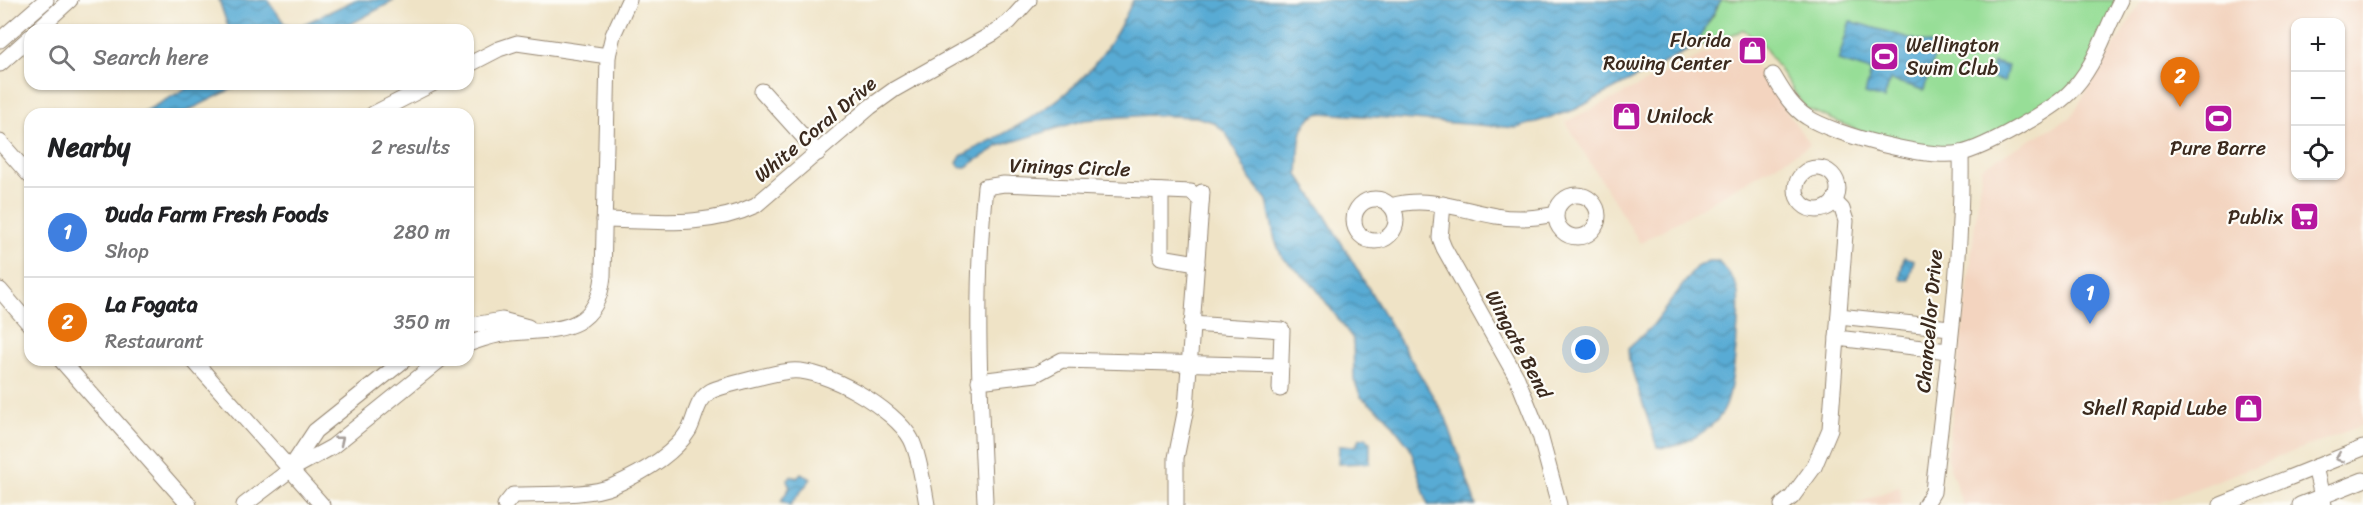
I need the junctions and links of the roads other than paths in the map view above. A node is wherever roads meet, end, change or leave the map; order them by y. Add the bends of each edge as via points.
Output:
1 (46, 0) edge
2 (70, 0) edge
3 (629, 0) edge
4 (1029, 0) edge
5 (2121, 0) edge
6 (44, 24) edge
7 (0, 40) edge
8 (24, 42) edge
9 (608, 56) junction
10 (474, 62) edge
11 (0, 64) edge
12 (1773, 75) dead end
13 (424, 90) edge
14 (762, 91) dead end
15 (400, 108) edge
16 (0, 142) edge
17 (818, 153) junction
18 (1961, 153) junction
19 (24, 169) edge
20 (1161, 191) junction
21 (1834, 201) dead end
22 (1443, 204) junction
23 (1391, 206) dead end
24 (1556, 214) dead end
25 (604, 220) junction
26 (1197, 263) junction
27 (0, 291) edge
28 (1839, 316) junction
29 (24, 318) edge
30 (1876, 320) junction
31 (1191, 324) junction
32 (474, 325) edge
33 (1950, 328) junction
34 (540, 331) junction
35 (1837, 338) junction
36 (474, 342) edge
37 (1874, 343) junction
38 (1948, 351) junction
39 (1188, 363) junction
40 (66, 366) edge
41 (198, 366) edge
42 (396, 366) edge
43 (433, 366) edge
44 (1281, 366) junction
45 (979, 381) junction
46 (1280, 389) dead end
47 (2363, 448) edge
48 (290, 470) junction
49 (2317, 472) junction
50 (2363, 480) edge
51 (2338, 498) edge
52 (985, 501) dead end
53 (1933, 501) edge
54 (2322, 501) edge
55 (189, 505) edge
56 (244, 505) edge
57 (322, 505) edge
58 (505, 505) edge
59 (927, 505) edge
60 (1176, 505) edge
61 (1559, 505) edge
62 (1782, 505) edge
63 (2220, 505) edge
64 (2300, 505) edge

1 - 7 street
2 - 6 street
3 - 9 street
4 - 17 street, White Coral Drive via 994,33 879,101
5 - 18 street via 2091,69 2067,96 2013,130
8 - 11 street
9 - 10 street via 517,43
9 - 25 street
12 - 18 street via 1785,96 1806,117 1831,129 1925,154
13 - 15 street
14 - 17 street
16 - 19 street
17 - 25 street, White Coral Drive via 771,195 730,216 693,222
18 - 33 street, Chancellor Drive via 1962,192
20 - 26 street via 1161,257
20 - 26 street, Vinings Circle via 1201,195
20 - 45 street, Vinings Circle via 1004,184 985,187
21 - 28 street via 1846,221
22 - 23 street via 1410,202
22 - 24 street via 1497,217
22 - 61 street, Wingate Bend via 1440,238 1517,378 1540,435
25 - 34 street via 603,276 596,303 576,323 559,330
26 - 31 street, Vinings Circle
27 - 29 street
28 - 30 street
28 - 35 street
30 - 33 street
30 - 37 street
31 - 39 street, Vinings Circle
31 - 44 street via 1282,330
32 - 34 street via 502,320
33 - 38 street, Chancellor Drive
34 - 36 street via 502,334
35 - 37 street
35 - 62 street via 1830,429 1814,467
37 - 38 street
38 - 53 street, Chancellor Drive
39 - 44 street
39 - 45 street via 1062,360 1036,374
39 - 60 street, Vinings Circle via 1186,408 1176,458
40 - 55 street
41 - 48 street
42 - 48 street via 315,431
48 -> 43 street via 332,447
44 - 46 street
45 - 52 street, Vinings Circle
47 -> 49 street
48 - 56 street
48 - 57 street
49 - 51 street
49 - 54 street
49 - 63 street
50 - 51 street
51 - 54 street
54 - 64 street
58 - 59 street via 513,495 611,487 664,458 678,445 690,429 700,404 712,391 792,370 842,385 881,408 900,426 911,439

